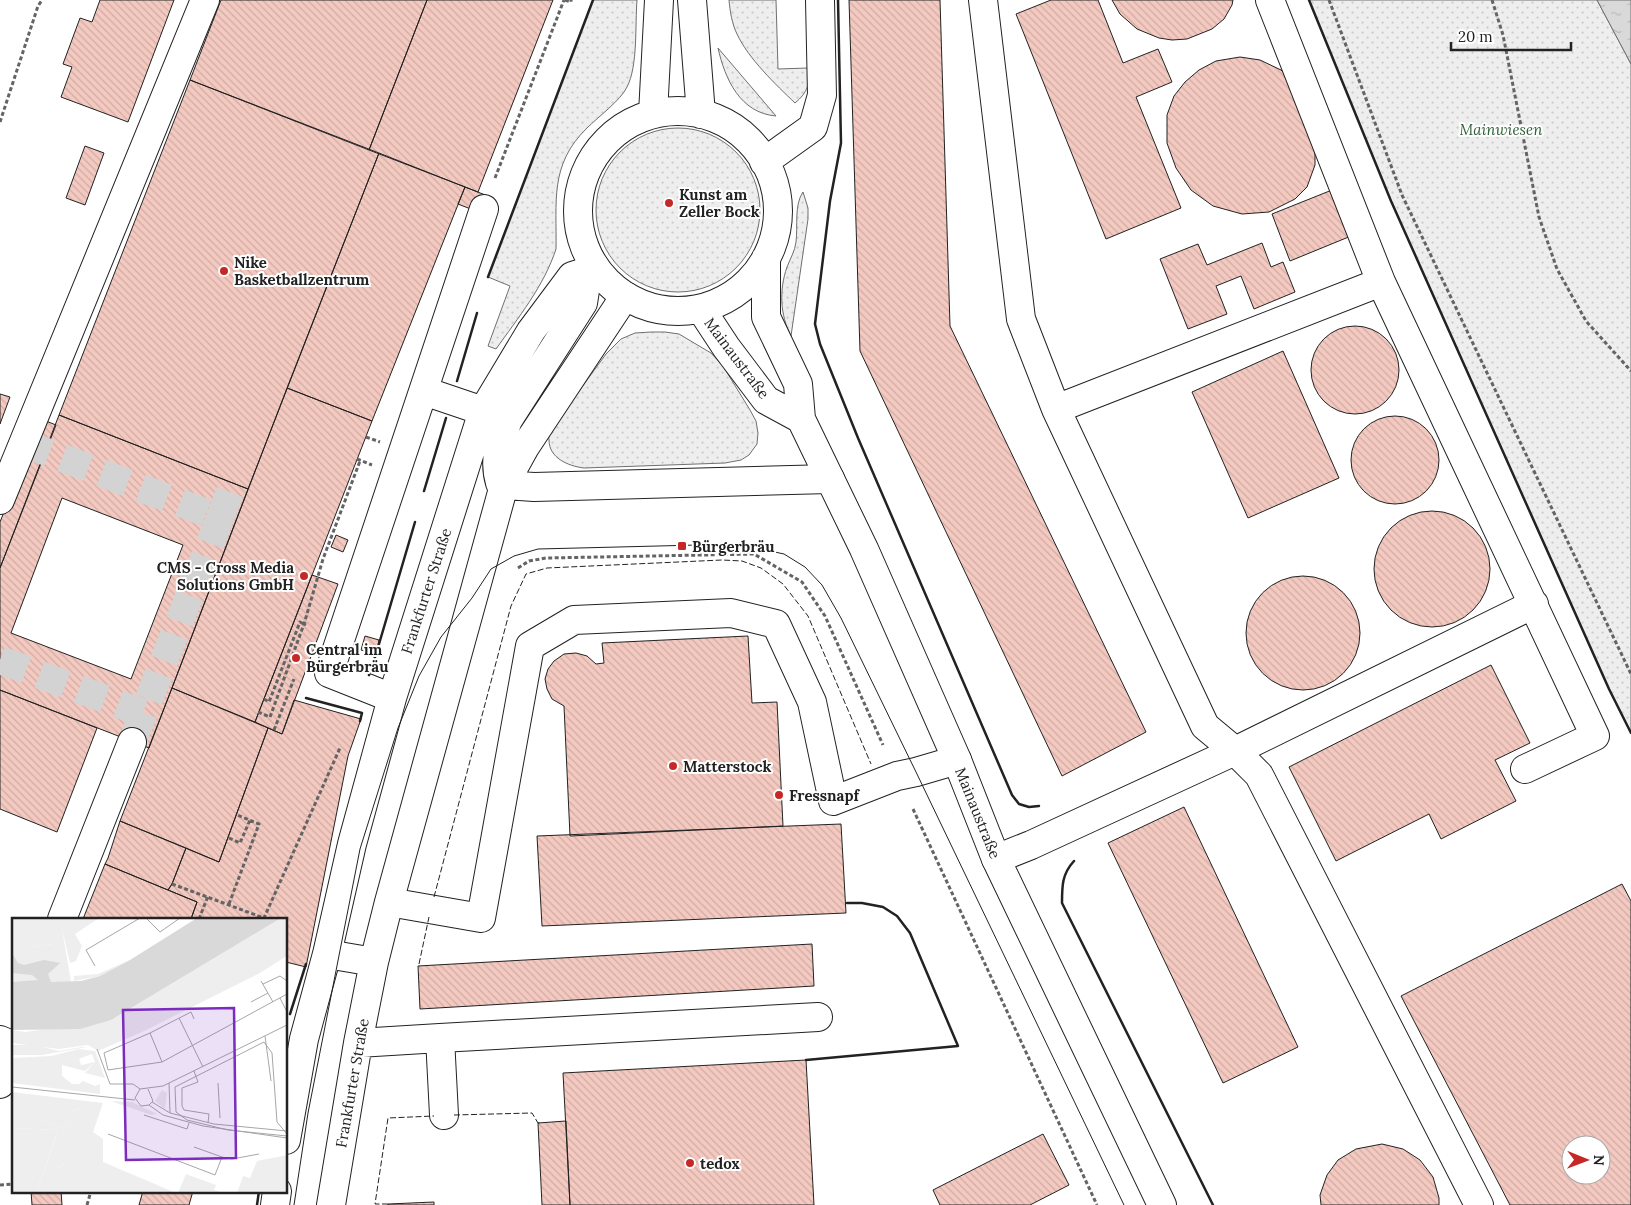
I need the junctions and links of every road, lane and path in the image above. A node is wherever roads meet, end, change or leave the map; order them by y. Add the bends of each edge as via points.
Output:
1 (42, 0) edge
2 (206, 0) edge
3 (564, 0) edge
4 (571, 0) edge
5 (659, 0) edge
6 (692, 0) edge
7 (820, 0) edge
8 (983, 0) edge
9 (1270, 0) edge
10 (1329, 0) edge
11 (1492, 0) edge
12 (653, 114) junction
13 (701, 114) junction
14 (0, 122) edge
15 (764, 162) junction
16 (495, 178) dead end
17 (484, 209) dead end
18 (766, 258) junction
19 (591, 268) junction
20 (1381, 282) junction
21 (625, 296) junction
22 (700, 309) junction
23 (1631, 371) edge
24 (424, 391) junction
25 (1056, 409) junction
26 (483, 411) junction
27 (801, 419) junction
28 (380, 442) dead end
29 (366, 444) dead end
30 (363, 453) dead end
31 (357, 459) dead end
32 (372, 465) dead end
33 (830, 480) junction
34 (504, 485) junction
35 (0, 500) edge
36 (1534, 604) junction
37 (300, 622) dead end
38 (1631, 674) edge
39 (392, 698) junction
40 (264, 699) dead end
41 (258, 712) dead end
42 (132, 742) tunnel mouth
43 (341, 745) dead end
44 (1235, 751) junction
45 (957, 760) junction
46 (1525, 769) dead end
47 (237, 815) dead end
48 (250, 820) junction
49 (229, 838) dead end
50 (996, 859) junction
51 (172, 884) dead end
52 (208, 896) junction
53 (390, 902) junction
54 (229, 904) junction
55 (62, 918) edge
56 (199, 918) edge
57 (327, 954) junction
58 (374, 962) junction
59 (818, 1017) dead end
60 (295, 1036) edge
61 (440, 1038) junction
62 (9, 1042) edge
63 (358, 1043) junction
64 (0, 1084) edge
65 (444, 1115) dead end
66 (288, 1117) edge
67 (91, 1192) edge
68 (277, 1192) edge
69 (87, 1205) edge
70 (275, 1205) edge
71 (331, 1205) edge
72 (1162, 1205) edge
73 (1479, 1205) edge

1 - 14 path
2 - 35 street
3 - 4 path
3 - 16 path
5 - 12 street
6 - 13 street
7 - 15 street via 822,95 813,127
8 - 25 street via 1021,319
9 - 20 street
10 - 38 path via 1402,195
11 - 23 path via 1504,35 1539,217 1557,270 1586,321
12 - 13 street via 677,111
12 - 19 street via 624,127 601,147 585,174 578,205 581,236
13 - 15 street via 734,129 748,140
15 - 18 street via 774,184 778,210 775,235
17 - 24 street
18 - 22 street via 750,281 727,298
18 - 27 street, Mainaustraße via 766,317 798,384
19 - 21 street
19 - 26 street, Frankfurter Straße via 572,276 531,330
19 - 34 street via 583,303 508,420 497,458 497,473
20 - 25 street
20 - 36 street
21 - 22 street via 658,310
21 - 34 street, Frankfurter Straße via 525,446
22 - 27 street, Mainaustraße via 766,400
24 - 26 street
24 - 39 street via 330,673
25 - 44 street via 1205,726
26 - 39 street, Frankfurter Straße
27 - 33 street, Mainaustraße
28 - 29 path, bridge via 368,436
30 - 41 path via 323,559 304,624 270,717
31 - 32 path, bridge
33 - 34 street
33 - 45 street, Mainaustraße
34 - 53 street, Frankfurter Straße
36 - 44 street
36 - 46 street via 1595,736
37 - 40 path via 269,702
39 - 57 street, Frankfurter Straße via 352,844
42 - 55 street
43 - 54 path via 264,918
44 - 50 street
44 - 73 street via 1259,775
45 - 50 street, Mainaustraße
45 - 53 street via 897,776 833,801 812,702 776,624 731,613 574,620 530,646 480,918
47 - 48 path
48 - 49 path via 240,842
48 - 54 path via 260,824
50 - 72 street, Mainaustraße
51 - 52 path
52 - 54 path
52 - 56 path
53 - 58 street, Frankfurter Straße
57 - 58 street
57 - 60 street, Frankfurter Straße
58 - 63 street, Frankfurter Straße
59 - 61 street
60 - 66 street, Frankfurter Straße
61 - 63 street
61 - 65 street
62 - 64 street
63 - 71 street, Frankfurter Straße
67 - 69 path
68 - 70 street

